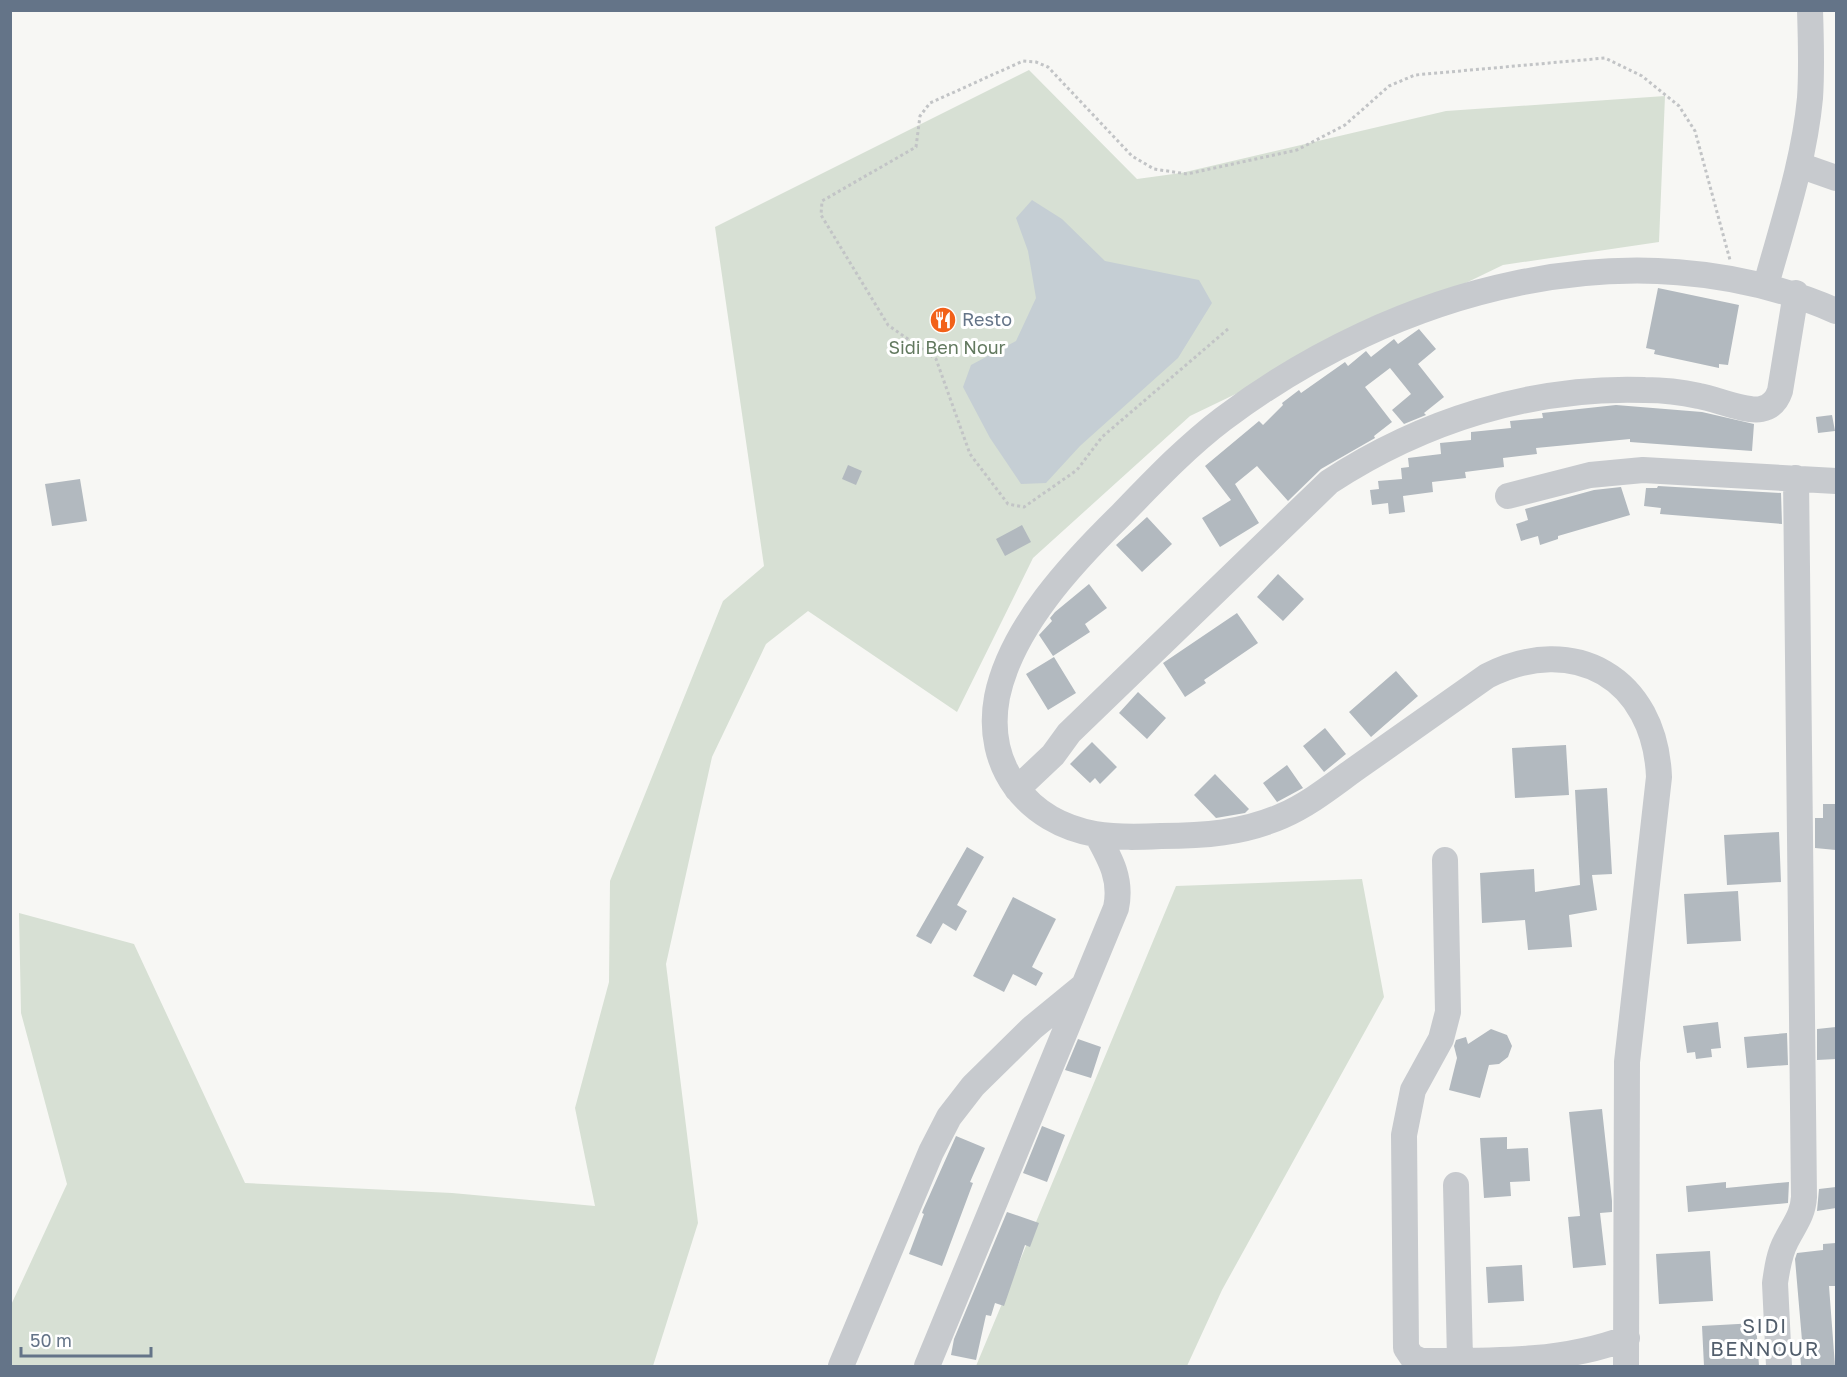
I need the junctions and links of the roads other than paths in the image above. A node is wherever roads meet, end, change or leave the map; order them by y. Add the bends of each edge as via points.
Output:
1 (1809, 10) edge
2 (1799, 165) junction
3 (1836, 178) edge
4 (1766, 285) junction
5 (1796, 293) junction
6 (1836, 311) edge
7 (1796, 478) junction
8 (1836, 481) edge
9 (1508, 496) dead end
10 (1053, 755) junction
11 (1017, 789) junction
12 (1042, 814) junction
13 (1097, 835) junction
14 (1445, 860) dead end
15 (1085, 985) junction
16 (1456, 1185) dead end
17 (1627, 1338) junction
18 (1460, 1360) junction
19 (841, 1366) edge
20 (927, 1366) edge
21 (1626, 1366) edge
22 (1779, 1366) edge

1 - 2 street via 1811,80
2 - 3 street
2 - 4 street
4 - 5 street
4 - 11 street via 1697,273 1635,271 1573,274 1511,284 1451,299 1392,320 1336,347 1223,420 1169,467 1069,566 1034,617 1005,673 995,715 1001,758
5 - 6 street
5 - 10 street via 1780,391 1766,408 1754,410 1699,395 1645,390 1553,396 1450,420 1357,464 1329,482 1069,733
7 - 8 street
7 - 9 street via 1643,470 1590,475
7 - 22 street via 1804,1197 1802,1215 1785,1243 1777,1269
10 - 11 street
10 - 12 street
11 - 12 street
12 - 13 street
13 - 15 street via 1116,871 1118,899
13 - 17 street via 1208,836 1278,818 1300,808 1487,676 1509,665 1557,658 1604,673 1624,688 1640,706 1651,728 1658,752 1659,777 1628,1062
14 - 18 street via 1448,1012 1441,1039 1413,1090 1404,1135 1406,1342 1408,1353 1416,1359
15 - 19 street via 1032,1028 973,1086 949,1117
15 - 20 street
16 - 18 street
17 - 18 street via 1566,1355
17 - 21 street

